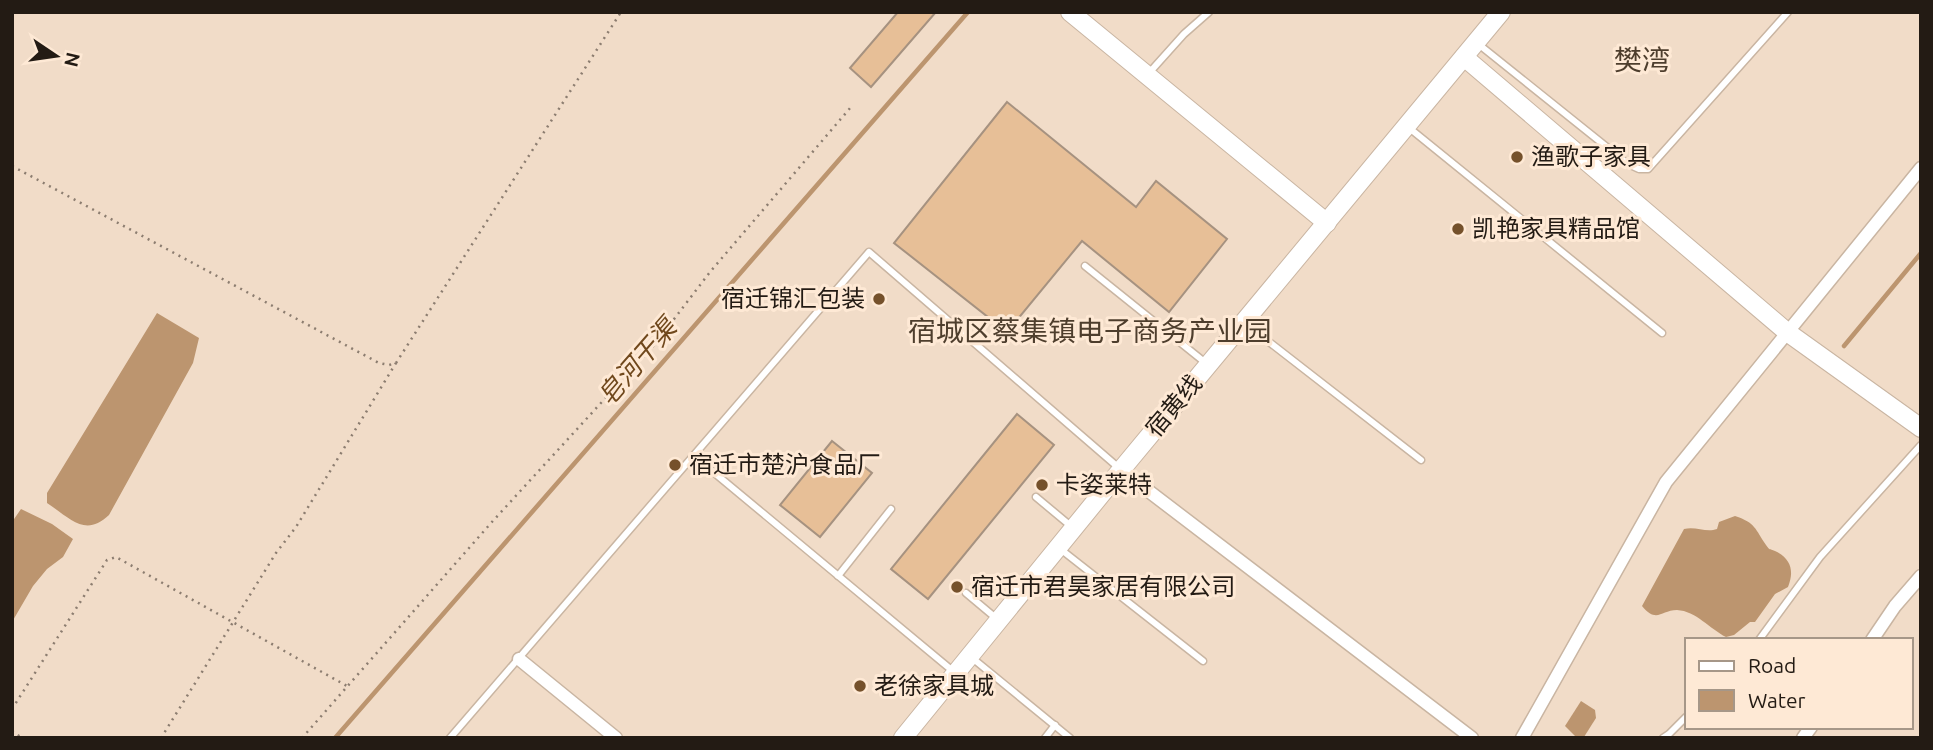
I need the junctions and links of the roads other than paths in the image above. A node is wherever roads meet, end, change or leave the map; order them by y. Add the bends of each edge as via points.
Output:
1 (1070, 12) edge
2 (1209, 12) edge
3 (1500, 12) edge
4 (1788, 12) edge
5 (1476, 42) junction
6 (1464, 57) junction
7 (1147, 75) junction
8 (1407, 126) junction
9 (1921, 168) edge
10 (1327, 223) junction
11 (1085, 267) dead end
12 (1244, 322) junction
13 (1787, 332) junction
14 (1662, 333) dead end
15 (1209, 365) junction
16 (1921, 428) edge
17 (1921, 445) edge
18 (694, 456) junction
19 (1421, 460) dead end
20 (1121, 470) junction
21 (1037, 497) dead end
22 (891, 509) dead end
23 (1073, 528) junction
24 (1058, 547) junction
25 (838, 576) junction
26 (1921, 576) edge
27 (966, 593) dead end
28 (999, 620) junction
29 (1760, 638) edge
30 (1872, 638) edge
31 (969, 656) junction
32 (519, 659) junction
33 (1203, 661) dead end
34 (955, 673) junction
35 (1685, 718) edge
36 (1055, 725) junction
37 (450, 738) edge
38 (616, 738) edge
39 (903, 738) edge
40 (1045, 738) edge
41 (1070, 738) edge
42 (1472, 738) edge
43 (1521, 738) edge
44 (1663, 738) edge

1 - 7 main road
2 - 7 lane
3 - 5 main road, 宿黄线
4 - 5 lane via 1648,169 1628,164
5 - 6 main road, 宿黄线
6 - 8 main road, 宿黄线
6 - 13 main road
7 - 10 main road
8 - 10 main road, 宿黄线
8 - 14 lane
9 - 13 street
10 - 12 main road, 宿黄线
11 - 15 lane
12 - 15 main road, 宿黄线
12 - 19 lane
13 - 16 main road
13 - 43 street via 1666,482
15 - 20 main road, 宿黄线
17 - 29 lane via 1820,556
18 - 20 lane via 869,252
18 - 25 lane
18 - 32 lane
20 - 23 main road, 宿黄线
20 - 42 street
21 - 23 lane
22 - 25 lane
23 - 24 main road, 宿黄线
24 - 28 main road, 宿黄线
24 - 33 lane
25 - 34 lane
26 - 30 street
27 - 28 lane
28 - 31 main road, 宿黄线
31 - 34 main road, 宿黄线
31 - 36 lane
32 - 37 lane
32 - 38 street
34 - 39 main road, 宿黄线
35 - 44 lane
36 - 40 lane
36 - 41 lane

